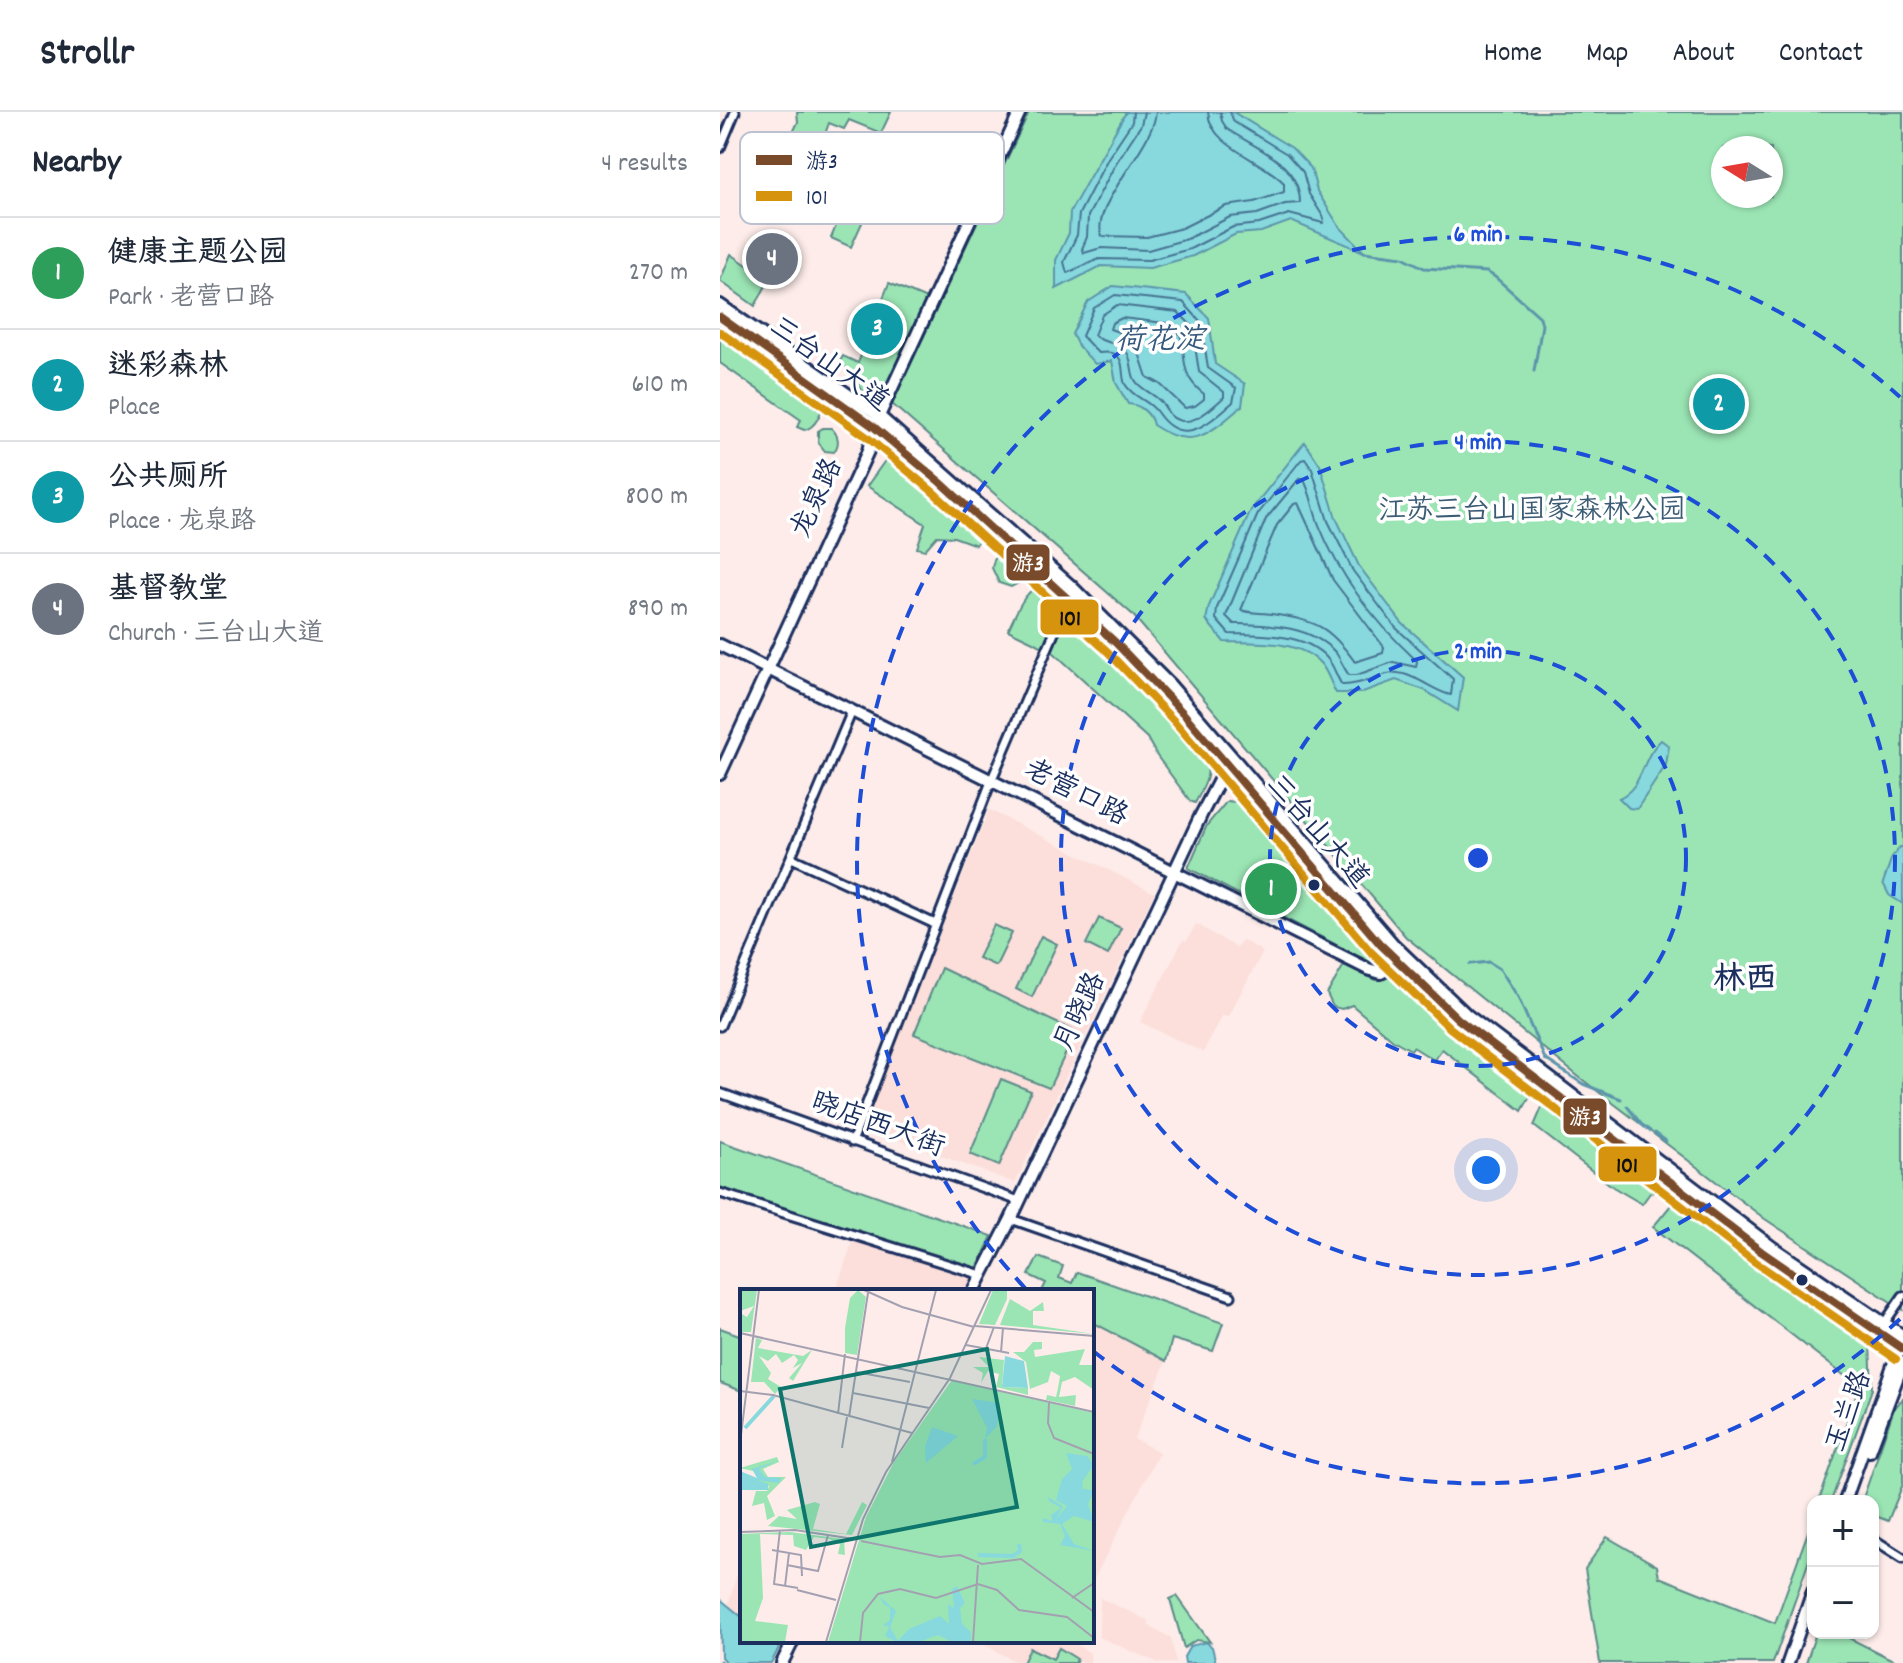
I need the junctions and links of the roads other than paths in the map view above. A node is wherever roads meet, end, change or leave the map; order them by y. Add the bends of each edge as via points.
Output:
1 (735, 112) edge
2 (1020, 112) edge
3 (720, 124) edge
4 (729, 130) junction
5 (1004, 146) edge
6 (720, 148) edge
7 (968, 224) edge
8 (720, 305) edge
9 (720, 317) edge
10 (879, 416) junction
11 (874, 427) junction
12 (1071, 586) junction
13 (1069, 600) junction
14 (720, 645) edge
15 (767, 669) junction
16 (852, 711) junction
17 (1231, 761) junction
18 (720, 774) edge
19 (992, 779) junction
20 (792, 858) junction
21 (1175, 872) junction
22 (935, 924) junction
23 (1402, 960) junction
24 (720, 1026) edge
25 (720, 1093) edge
26 (852, 1142) junction
27 (720, 1193) edge
28 (1019, 1201) junction
29 (1011, 1219) junction
30 (982, 1275) junction
31 (975, 1289) edge
32 (1231, 1296) dead end
33 (1903, 1296) edge
34 (1883, 1325) junction
35 (1902, 1343) edge
36 (1903, 1363) edge
37 (1847, 1495) edge
38 (1853, 1495) edge
39 (1879, 1543) edge
40 (1903, 1558) edge
41 (1807, 1608) edge
42 (1807, 1626) edge
43 (792, 1643) edge
44 (782, 1663) edge
45 (1788, 1663) edge
46 (1794, 1663) edge

1 - 4 street
2 - 5 main road, 龙泉路
3 - 4 street
4 - 6 street
7 - 10 main road, 龙泉路
8 - 10 main road, 三台山大道
9 - 11 main road, 三台山大道
10 - 11 main road, 龙泉路
10 - 12 main road, 三台山大道
11 - 13 main road, 三台山大道
11 - 15 main road, 龙泉路 via 868,451
12 - 13 street
12 - 17 main road, 三台山大道 via 1170,685
13 - 17 main road, 三台山大道
13 - 19 street
14 - 15 main road, 老营口路
15 - 16 main road, 老营口路
15 - 18 main road, 龙泉路
16 - 19 main road, 老营口路
16 - 20 street
17 - 21 main road, 月晓路
17 - 23 main road, 三台山大道
19 - 21 main road, 老营口路
19 - 22 street
20 - 22 street
20 - 24 street
21 - 23 main road, 老营口路 via 1368,969 1381,973
21 - 28 main road, 月晓路
22 - 26 street
23 - 34 main road, 三台山大道 via 1772,1247
23 - 35 main road, 三台山大道 via 1458,1019 1533,1079 1770,1257
25 - 26 street, 晓店西大街
26 - 28 street, 晓店西大街
27 - 30 street
28 - 29 main road, 月晓路
29 - 30 main road, 月晓路
29 - 32 street
30 - 31 main road, 月晓路
33 - 34 street
34 - 35 main road, 三台山大道
35 - 37 main road, 玉兰路
36 - 38 main road, 玉兰路
39 - 40 street
41 - 45 main road
42 - 46 main road
43 - 44 main road

